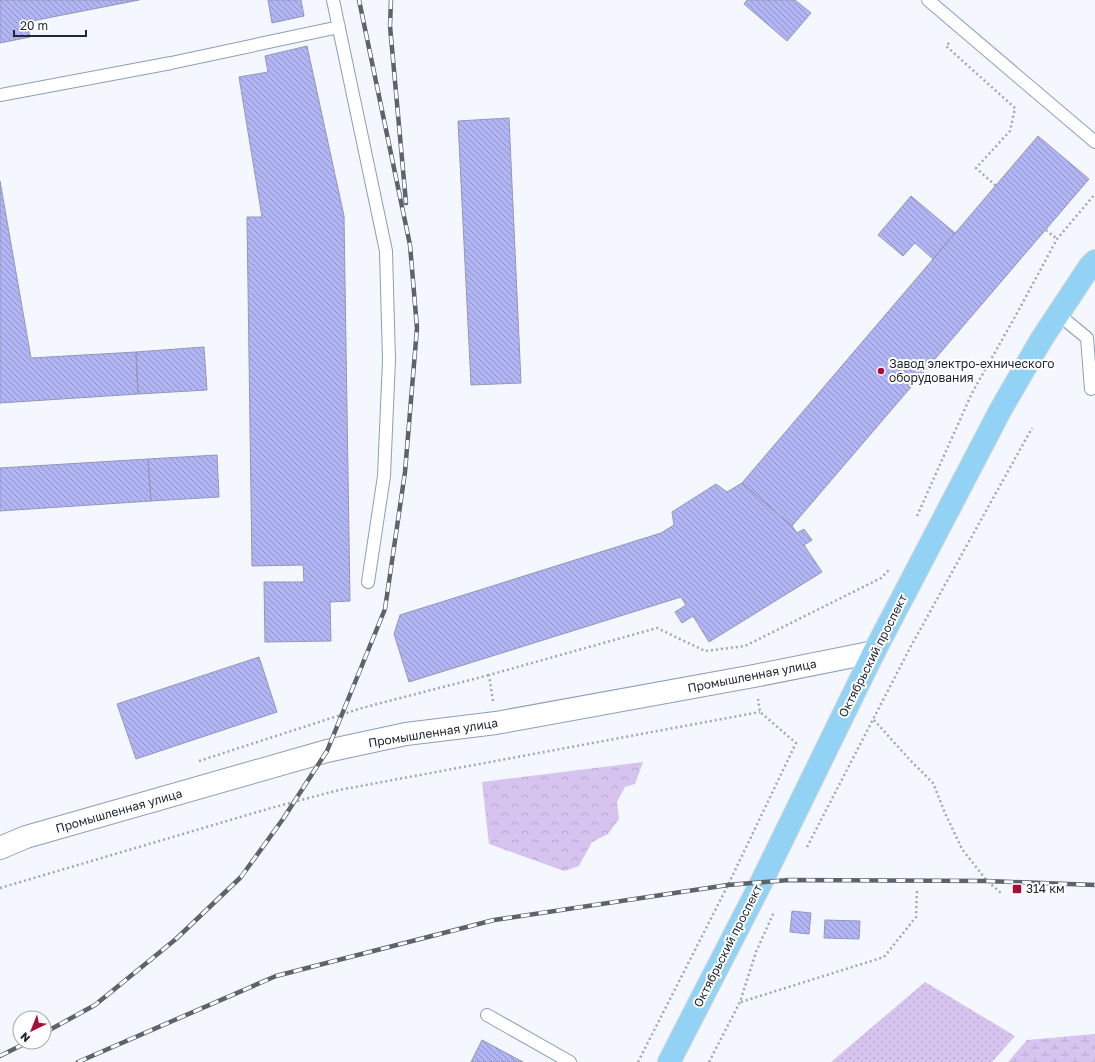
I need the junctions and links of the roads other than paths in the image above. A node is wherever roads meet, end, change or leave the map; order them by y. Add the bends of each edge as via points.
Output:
1 (333, 0) edge
2 (928, 0) edge
3 (339, 27) junction
4 (0, 95) edge
5 (1095, 142) edge
6 (1095, 261) edge
7 (1058, 314) junction
8 (1091, 390) dead end
9 (368, 582) dead end
10 (874, 652) junction
11 (0, 848) edge
12 (487, 1015) dead end
13 (570, 1062) edge
14 (669, 1062) edge

1 - 3 lane
2 - 5 lane
3 - 4 lane via 171,63
3 - 9 lane via 386,251 389,360 384,476
6 - 7 main road, Октябрьский проспект
7 - 8 lane via 1087,338
7 - 10 main road, Октябрьский проспект via 1001,409
10 - 11 main road, Промышленная улица via 496,724 406,734 327,751 26,837
10 - 14 main road, Октябрьский проспект via 761,883
12 - 13 lane

